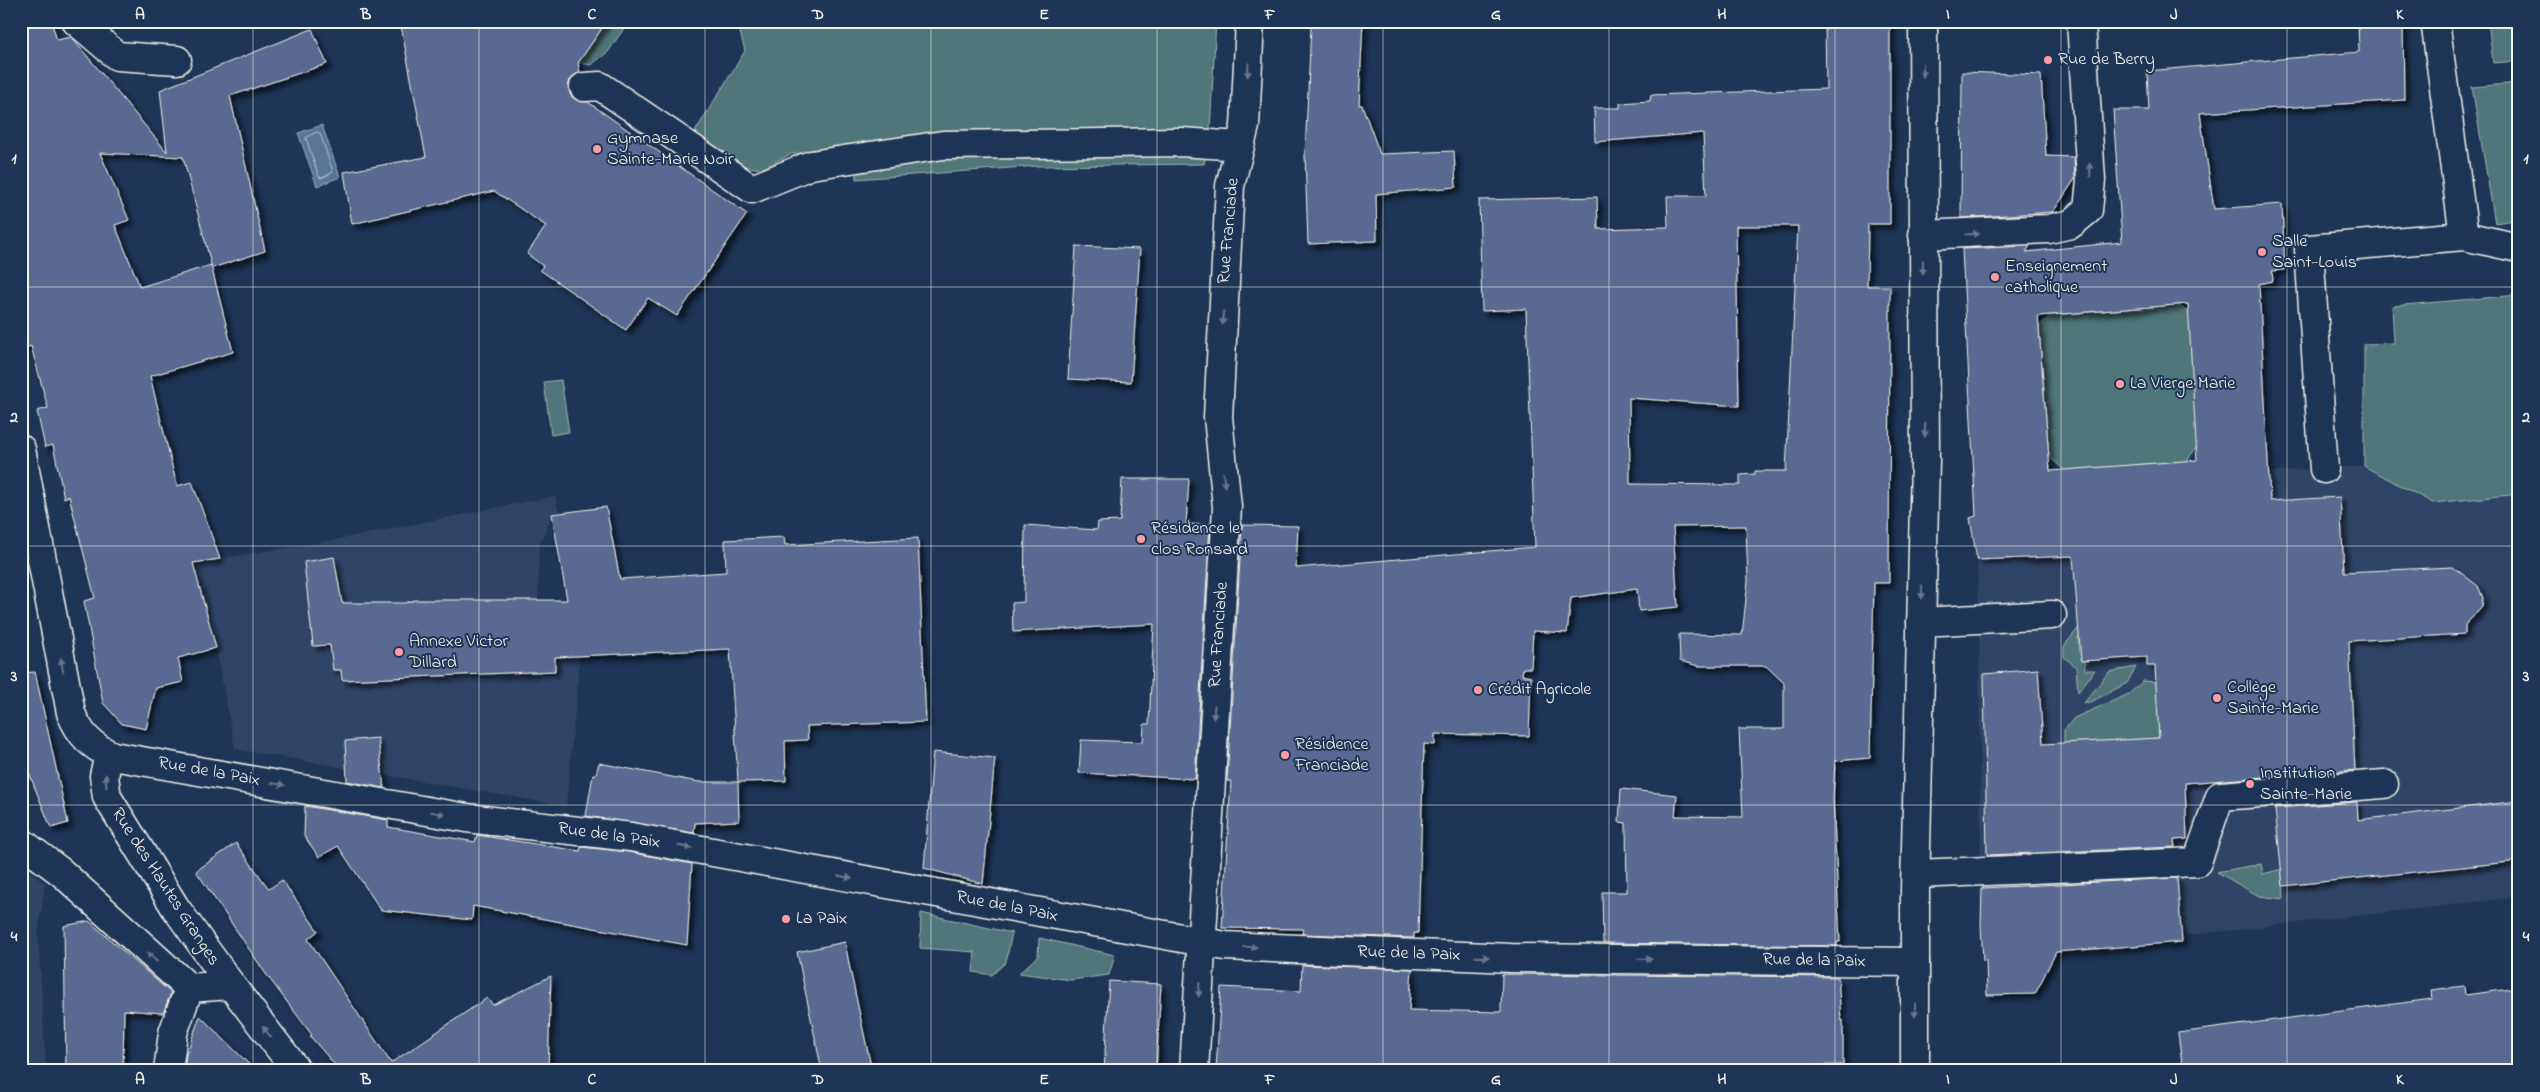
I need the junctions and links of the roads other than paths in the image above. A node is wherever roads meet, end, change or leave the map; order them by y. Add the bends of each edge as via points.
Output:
1 (76, 21) edge
2 (1250, 21) edge
3 (1923, 21) edge
4 (2081, 21) edge
5 (2436, 21) edge
6 (177, 60) dead end
7 (584, 88) dead end
8 (1240, 146) junction
9 (1923, 236) junction
10 (2464, 236) junction
11 (2519, 248) edge
12 (21, 449) edge
13 (2324, 469) dead end
14 (2052, 615) dead end
15 (1921, 622) junction
16 (109, 754) junction
17 (2384, 784) dead end
18 (21, 842) edge
19 (1916, 874) junction
20 (1202, 942) junction
21 (1915, 962) junction
22 (231, 985) junction
23 (189, 988) junction
24 (168, 1071) edge
25 (297, 1071) edge
26 (1194, 1071) edge
27 (1915, 1071) edge

1 - 6 street via 117,56
2 -> 8 street, Rue Franciade
3 -> 9 street
9 -> 4 street via 2049,229 2071,224 2088,210 2091,180
5 - 10 street
7 - 8 street via 600,86 752,189 811,165 943,145 1181,142
8 -> 20 street, Rue Franciade via 1230,191 1218,417 1227,507
9 -> 15 street via 1925,460
10 - 11 street
10 - 13 street via 2309,249
16 -> 12 street via 90,743 78,730 71,713
14 - 15 street
15 - 19 street
16 -> 20 street, Rue de la Paix via 467,818 631,837
22 -> 16 street, Rue des Hautes Granges via 175,906 107,797 104,776
17 - 19 street via 2220,796 2197,862
23 -> 18 street via 60,872
19 - 21 street
20 -> 21 street, Rue de la Paix via 1225,946 1511,958
20 -> 26 street, Rue Franciade
21 -> 27 street
22 - 23 street
25 -> 22 street, Rue des Hautes Granges
23 - 24 street via 173,1033

